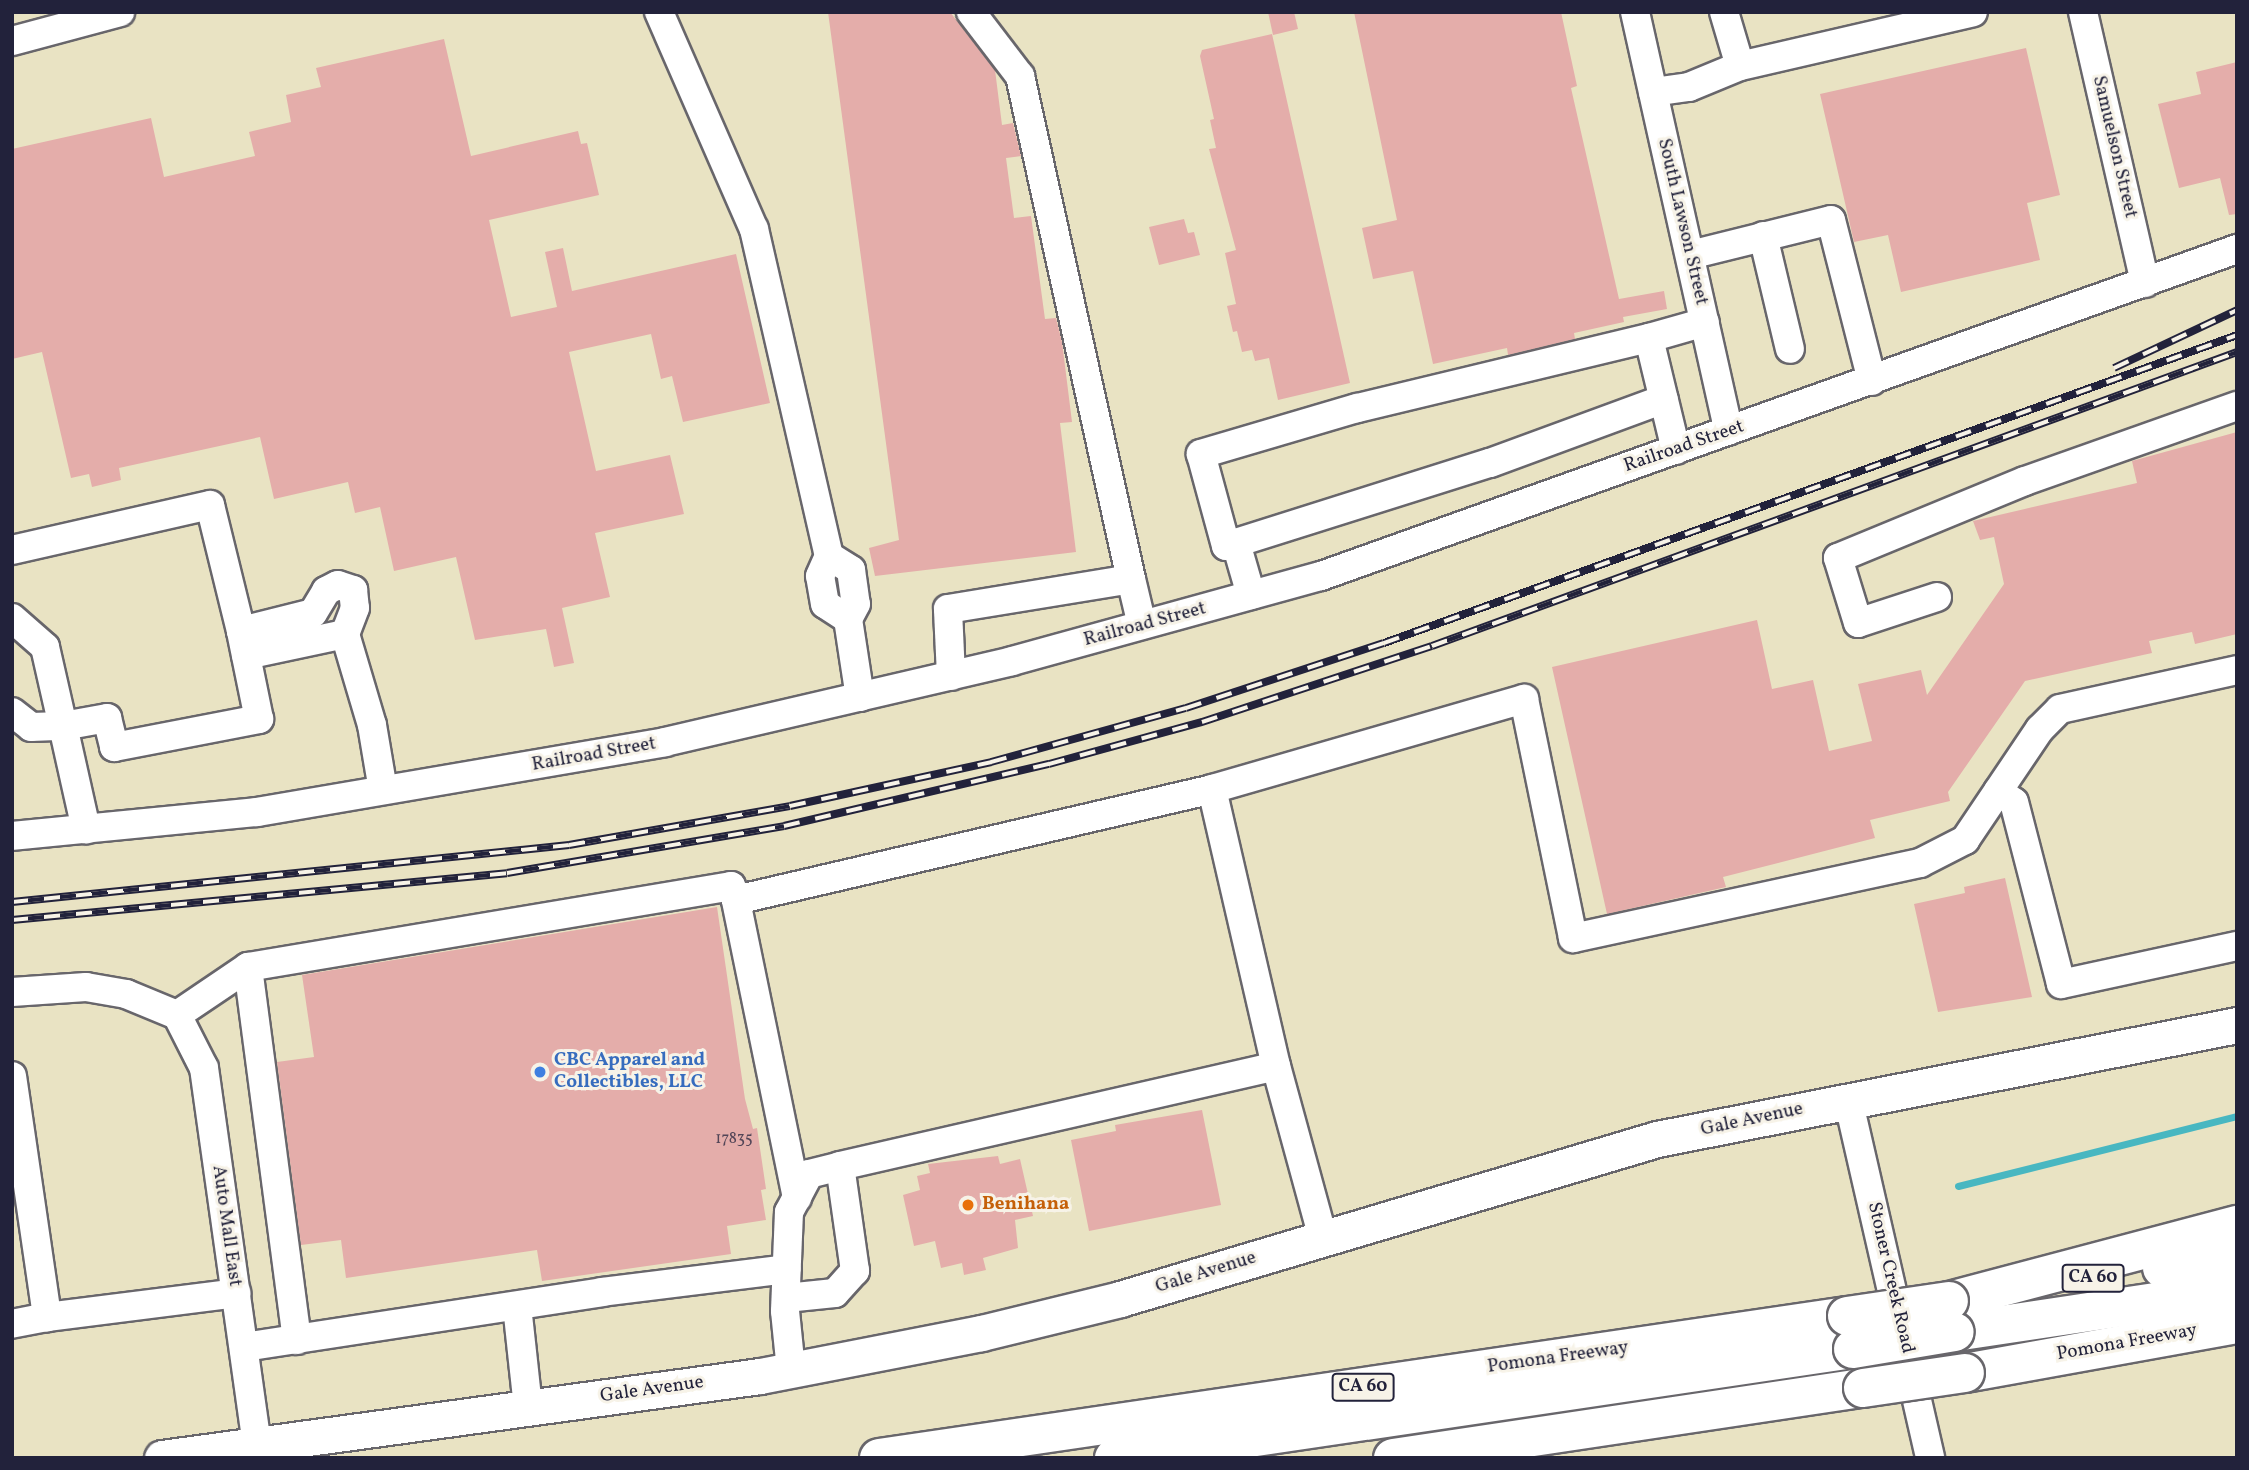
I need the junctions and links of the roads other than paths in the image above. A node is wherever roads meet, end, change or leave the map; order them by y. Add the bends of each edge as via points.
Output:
1 (120, 12) edge
2 (659, 12) edge
3 (971, 12) edge
4 (1635, 12) edge
5 (1724, 12) edge
6 (1973, 12) edge
7 (2083, 12) edge
8 (12, 41) edge
9 (1740, 66) junction
10 (1653, 92) junction
11 (1763, 236) junction
12 (2237, 249) edge
13 (1690, 255) junction
14 (2145, 283) junction
15 (1705, 322) junction
16 (1649, 338) junction
17 (1790, 349) dead end
18 (1872, 380) junction
19 (1664, 399) junction
20 (2237, 406) edge
21 (1729, 431) junction
22 (1676, 450) junction
23 (1236, 543) junction
24 (12, 550) edge
25 (1131, 579) junction
26 (1251, 595) junction
27 (1937, 597) dead end
28 (12, 618) edge
29 (1142, 625) junction
30 (345, 634) junction
31 (243, 643) junction
32 (2237, 670) edge
33 (951, 676) junction
34 (860, 697) junction
35 (12, 712) edge
36 (63, 726) junction
37 (1212, 789) junction
38 (383, 790) junction
39 (1998, 792) junction
40 (86, 829) junction
41 (12, 836) edge
42 (737, 900) junction
43 (2237, 946) edge
44 (248, 967) junction
45 (12, 992) edge
46 (177, 1015) junction
47 (2237, 1025) edge
48 (1276, 1066) junction
49 (12, 1076) edge
50 (1848, 1099) junction
51 (840, 1167) junction
52 (797, 1198) junction
53 (2237, 1225) edge
54 (1323, 1238) junction
55 (2237, 1256) edge
56 (787, 1269) junction
57 (2237, 1290) edge
58 (236, 1293) junction
59 (786, 1298) junction
60 (517, 1306) junction
61 (2237, 1308) edge
62 (47, 1317) junction
63 (12, 1324) edge
64 (2237, 1324) edge
65 (1957, 1339) junction
66 (298, 1340) junction
67 (244, 1347) junction
68 (1855, 1355) junction
69 (791, 1370) junction
70 (528, 1407) junction
71 (257, 1443) junction
72 (162, 1458) edge
73 (879, 1458) edge
74 (1114, 1458) edge
75 (1228, 1458) edge
76 (1394, 1458) edge
77 (1930, 1458) edge

1 - 8 street
2 - 34 street via 754,229 829,556 851,570 856,604 848,619
3 - 25 street via 1020,76
4 - 10 street, South Lawson Street
5 - 9 street
6 - 9 street
7 - 14 street, Samuelson Street
9 - 10 street via 1689,87
10 - 13 street, South Lawson Street
11 - 13 street
11 - 17 street
11 - 18 street via 1831,220
12 - 14 street, Railroad Street
13 - 15 street, South Lawson Street
14 - 18 street, Railroad Street
15 - 16 street
15 - 21 street, South Lawson Street
16 - 19 street
16 - 23 street via 1357,408 1201,454 1226,546
18 - 21 street, Railroad Street
19 - 22 street
19 - 23 street via 1490,463
20 - 27 street via 2025,481 1838,558 1858,623
21 - 22 street, Railroad Street
22 - 26 street, Railroad Street via 1321,576
23 - 26 street
24 - 31 street via 210,505
25 - 29 street
25 - 33 street via 948,609
26 - 29 street, Railroad Street
28 - 36 street via 45,647
29 - 33 street, Railroad Street
30 - 31 street
30 - 31 street via 355,608 353,590 338,585 326,591 313,613
30 - 38 street via 372,724
31 - 36 street via 259,719 114,747 107,719
32 - 39 street via 2060,709 2040,729
33 - 34 street, Railroad Street
34 - 38 street, Railroad Street via 665,742
35 - 36 street via 31,727
36 - 40 street
37 - 39 street via 1524,699 1573,939 1920,863 1965,840
37 - 42 street
37 - 48 street
38 - 40 street, Railroad Street via 257,812
39 - 43 street via 2014,802 2061,984
40 - 41 street, Railroad Street
42 - 44 street via 731,886
42 - 52 street
44 - 46 street
44 - 66 street
45 - 46 street via 86,988 126,994
46 - 58 street, Auto Mall East via 204,1069
47 - 50 main road, Gale Avenue
48 - 51 street
48 - 54 street
49 - 62 street
50 - 54 main road, Gale Avenue via 1657,1139
50 - 77 street, Stoner Creek Road
51 - 52 street via 809,1174
51 - 59 street via 855,1271 835,1293
52 - 56 street via 789,1212
53 - 65 highway
54 - 69 main road, Gale Avenue via 1094,1305
55 - 65 highway, Pomona Freeway / CA 60
56 - 59 street
56 - 60 street
57 - 65 highway
58 - 62 street
58 - 67 street, Auto Mall East
59 - 69 street
60 - 66 street
60 - 70 street
61 - 65 highway
62 - 63 street
64 - 65 highway, Pomona Freeway / CA 60
65 - 68 highway, Pomona Freeway / CA 60, bridge
65 - 68 highway, Pomona Freeway / CA 60, bridge
66 - 67 street
67 - 71 street, Auto Mall East
68 - 73 highway, Pomona Freeway / CA 60
68 - 74 highway
68 - 75 highway
68 - 76 highway, Pomona Freeway / CA 60
69 - 70 main road, Gale Avenue
70 - 71 main road, Gale Avenue
71 - 72 main road, Gale Avenue

